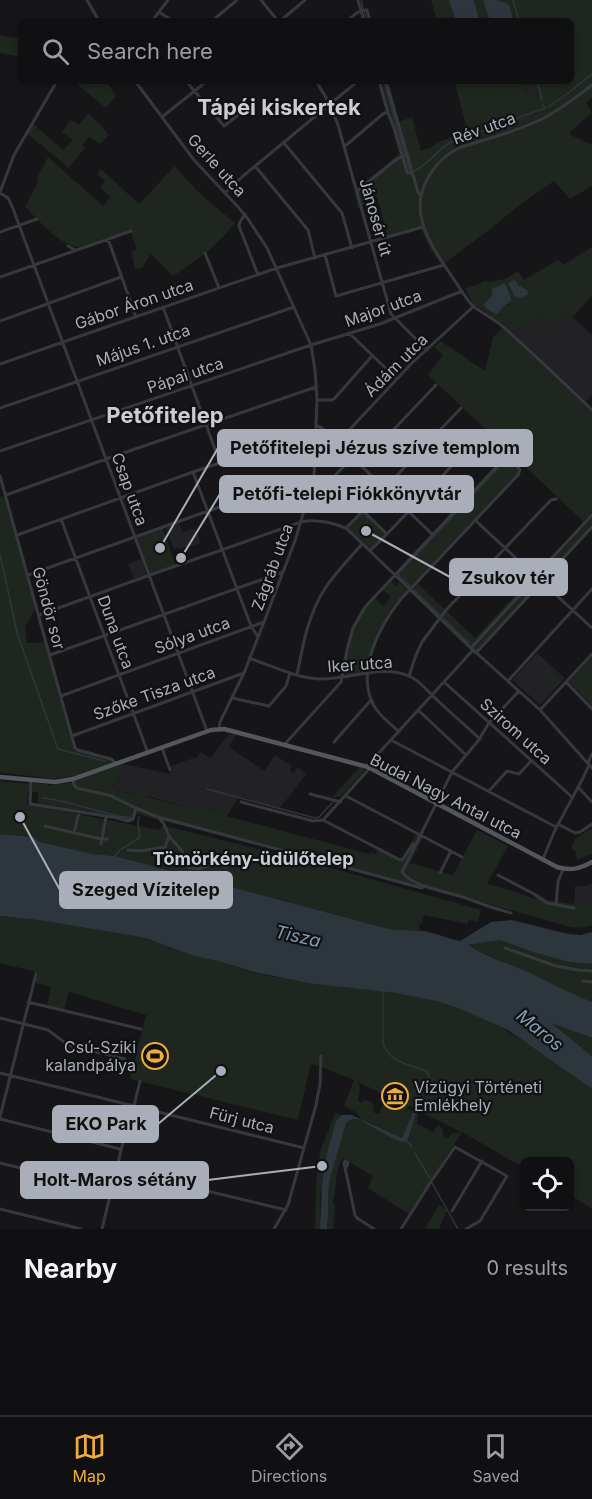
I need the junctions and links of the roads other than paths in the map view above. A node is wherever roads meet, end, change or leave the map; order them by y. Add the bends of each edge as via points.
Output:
1 (87, 0) edge
2 (168, 0) edge
3 (237, 0) edge
4 (261, 0) edge
5 (305, 0) edge
6 (358, 0) edge
7 (361, 9) junction
8 (159, 12) junction
9 (97, 18) edge
10 (154, 18) edge
11 (168, 18) edge
12 (216, 18) edge
13 (276, 18) edge
14 (283, 18) edge
15 (350, 18) edge
16 (363, 18) edge
17 (369, 18) edge
18 (55, 84) edge
19 (137, 84) edge
20 (188, 84) edge
21 (203, 84) edge
22 (318, 84) edge
23 (354, 84) edge
24 (380, 84) edge
25 (387, 84) edge
26 (592, 85) edge
27 (194, 91) junction
28 (330, 104) junction
29 (388, 112) junction
30 (241, 113) dead end
31 (162, 117) junction
32 (284, 143) junction
33 (344, 147) junction
34 (403, 156) junction
35 (255, 166) junction
36 (413, 174) junction
37 (357, 191) junction
38 (0, 192) edge
39 (225, 193) junction
40 (420, 195) junction
41 (245, 214) junction
42 (36, 219) dead end
43 (19, 226) junction
44 (423, 227) junction
45 (131, 231) dead end
46 (0, 232) edge
47 (107, 239) junction
48 (371, 242) junction
49 (68, 246) dead end
50 (352, 248) junction
51 (75, 250) junction
52 (206, 253) dead end
53 (325, 255) junction
54 (315, 258) junction
55 (34, 264) junction
56 (445, 265) junction
57 (277, 268) junction
58 (258, 275) junction
59 (0, 277) edge
60 (121, 277) junction
61 (382, 283) junction
62 (219, 288) junction
63 (462, 291) junction
64 (48, 303) junction
65 (474, 306) junction
66 (294, 307) junction
67 (163, 308) junction
68 (136, 317) junction
69 (393, 318) junction
70 (0, 321) edge
71 (350, 333) junction
72 (63, 342) junction
73 (311, 345) junction
74 (177, 346) junction
75 (427, 350) junction
76 (372, 356) junction
77 (0, 364) edge
78 (397, 379) junction
79 (77, 381) junction
80 (192, 385) junction
81 (436, 385) dead end
82 (316, 387) junction
83 (317, 400) junction
84 (0, 408) edge
85 (461, 408) dead end
86 (592, 410) edge
87 (92, 420) junction
88 (206, 424) junction
89 (316, 428) junction
90 (485, 431) dead end
91 (337, 443) junction
92 (0, 451) edge
93 (352, 458) junction
94 (106, 459) junction
95 (220, 463) junction
96 (360, 465) junction
97 (193, 472) junction
98 (0, 476) edge
99 (314, 476) junction
100 (384, 488) junction
101 (6, 495) junction
102 (121, 497) junction
103 (307, 498) junction
104 (346, 499) dead end
105 (556, 499) dead end
106 (208, 510) junction
107 (362, 512) junction
108 (408, 512) junction
109 (592, 515) edge
110 (61, 519) junction
111 (475, 520) junction
112 (301, 522) junction
113 (592, 527) edge
114 (346, 528) junction
115 (387, 534) junction
116 (433, 534) junction
117 (17, 535) junction
118 (135, 536) junction
119 (362, 544) junction
120 (505, 548) junction
121 (223, 549) junction
122 (370, 551) junction
123 (76, 558) junction
124 (283, 572) junction
125 (28, 575) junction
126 (150, 575) junction
127 (394, 575) junction
128 (535, 576) junction
129 (542, 582) junction
130 (237, 588) junction
131 (409, 590) junction
132 (592, 590) edge
133 (91, 596) junction
134 (573, 610) junction
135 (164, 614) junction
136 (39, 615) junction
137 (440, 618) junction
138 (264, 622) junction
139 (251, 626) junction
140 (592, 628) edge
141 (105, 635) junction
142 (258, 637) junction
143 (474, 650) junction
144 (178, 652) junction
145 (592, 654) edge
146 (50, 655) junction
147 (249, 658) junction
148 (244, 673) junction
149 (291, 673) junction
150 (367, 673) junction
151 (119, 674) junction
152 (297, 675) junction
153 (409, 676) junction
154 (342, 678) junction
155 (508, 681) junction
156 (444, 682) junction
157 (566, 682) junction
158 (519, 691) junction
159 (193, 692) junction
160 (432, 695) junction
161 (61, 696) junction
162 (232, 698) junction
163 (371, 700) junction
164 (418, 710) junction
165 (540, 710) junction
166 (592, 710) edge
167 (133, 713) junction
168 (489, 723) junction
169 (217, 729) junction
170 (207, 731) junction
171 (399, 732) junction
172 (72, 736) junction
173 (480, 739) junction
174 (391, 740) junction
175 (334, 741) dead end
176 (284, 745) junction
177 (162, 748) junction
178 (148, 753) junction
179 (592, 754) edge
180 (466, 755) junction
181 (531, 761) junction
182 (588, 763) junction
183 (116, 764) junction
184 (368, 767) junction
185 (592, 768) edge
186 (170, 770) dead end
187 (452, 772) junction
188 (0, 777) edge
189 (73, 779) junction
190 (31, 780) junction
191 (578, 787) junction
192 (489, 791) junction
193 (310, 794) dead end
194 (111, 796) junction
195 (346, 796) junction
196 (572, 797) junction
197 (122, 799) dead end
198 (241, 802) dead end
199 (340, 802) junction
200 (436, 802) junction
201 (592, 802) edge
202 (136, 808) junction
203 (79, 812) junction
204 (106, 816) junction
205 (158, 817) junction
206 (323, 820) junction
207 (592, 824) edge
208 (45, 826) dead end
209 (557, 826) junction
210 (74, 832) junction
211 (420, 834) junction
212 (169, 836) junction
213 (102, 839) junction
214 (107, 839) dead end
215 (417, 842) junction
216 (101, 844) dead end
217 (128, 850) dead end
218 (451, 851) junction
219 (462, 857) dead end
220 (543, 859) junction
221 (592, 862) edge
222 (226, 867) dead end
223 (563, 868) junction
224 (440, 873) dead end
225 (498, 875) dead end
226 (422, 887) junction
227 (420, 894) dead end
228 (556, 905) junction
229 (574, 908) dead end
230 (511, 913) dead end
231 (505, 948) dead end
232 (592, 971) edge
233 (36, 974) dead end
234 (583, 981) dead end
235 (592, 982) edge
236 (28, 1002) junction
237 (0, 1018) edge
238 (23, 1024) junction
239 (141, 1029) dead end
240 (321, 1056) dead end
241 (125, 1059) dead end
242 (0, 1073) edge
243 (10, 1076) junction
244 (140, 1081) dead end
245 (2, 1103) edge
246 (133, 1105) junction
247 (0, 1118) edge
248 (304, 1148) junction
249 (121, 1149) junction
250 (482, 1161) junction
251 (0, 1162) edge
252 (346, 1168) dead end
253 (116, 1169) junction
254 (111, 1190) junction
255 (0, 1209) edge
256 (286, 1210) junction
257 (452, 1211) dead end
258 (366, 1224) junction
259 (64, 1225) junction
260 (59, 1229) edge
261 (81, 1229) edge
262 (102, 1229) edge
263 (274, 1229) edge
264 (363, 1229) edge
265 (374, 1229) edge
266 (401, 1229) edge
267 (466, 1229) edge

1 - 9 street
2 - 8 street
3 - 12 street
4 - 13 street
5 - 14 street
6 - 7 street
7 - 15 street
7 - 16 street
7 - 17 street via 367,10
8 - 10 street
8 - 11 street
18 - 38 street via 14,155
19 - 31 street, Gerle utca
20 - 27 street
21 - 27 street
22 - 28 street, Jánosér út
23 - 28 street
24 - 29 street
25 - 36 street
26 - 40 street, Rév utca via 561,108 521,128 451,152 434,167
27 - 30 street via 224,126
27 - 31 street
28 - 32 street
28 - 33 street, Jánosér út
29 - 33 street
29 - 34 street
31 - 39 street, Gerle utca
32 - 35 street
32 - 50 street via 342,213
33 - 37 street, Jánosér út
34 - 36 street via 407,172
34 - 37 street
35 - 39 street
35 - 54 street via 308,230
36 - 40 street
37 - 48 street, Jánosér út
38 - 43 street, Csap utca via 9,200
39 - 41 street, Gerle utca
40 - 44 street
41 - 57 street, Gerle utca
41 - 58 street via 239,226
42 - 43 street
43 - 46 street
43 - 55 street, Csap utca
44 - 48 street, Gábor Áron utca
44 - 56 street
45 - 47 street
47 - 51 street
47 - 60 street
48 - 50 street, Gábor Áron utca
48 - 61 street, Jánosér út
49 - 51 street
50 - 53 street, Gábor Áron utca
51 - 55 street
52 - 62 street
53 - 54 street, Gábor Áron utca
53 - 61 street via 336,296
54 - 57 street, Gábor Áron utca
55 - 59 street
55 - 64 street, Csap utca
56 - 61 street
56 - 63 street
57 - 58 street, Gábor Áron utca
57 - 66 street, Zágráb utca
58 - 62 street, Gábor Áron utca
60 - 64 street
60 - 68 street
61 - 69 street, Jánosér út
62 - 67 street, Gábor Áron utca
63 - 65 street
63 - 69 street, Major utca
64 - 70 street
64 - 72 street, Csap utca
65 - 75 street, Ádám utca
65 - 86 street via 501,325
66 - 73 street, Zágráb utca
66 - 74 street, Május 1. utca
67 - 68 street, Gábor Áron utca
67 - 74 street
68 - 72 street, Gábor Áron utca
69 - 71 street, Major utca
69 - 75 street, Jánosér út
71 - 73 street, Major utca
71 - 76 street
72 - 77 street, Gábor Áron utca
72 - 79 street, Csap utca
73 - 80 street, Pápai utca
73 - 82 street, Zágráb utca
74 - 79 street, Május 1. utca
74 - 80 street
75 - 78 street, Ádám utca
76 - 78 street
76 - 83 street via 334,399
78 - 91 street, Ádám utca
79 - 84 street, Május 1. utca
79 - 87 street, Csap utca
80 - 87 street, Pápai utca
80 - 88 street
81 - 96 street
82 - 83 street, Zágráb utca
82 - 88 street
83 - 89 street, Zágráb utca
85 - 100 street
87 - 92 street, Pápai utca
87 - 94 street, Csap utca
88 - 94 street
88 - 95 street
89 - 91 street
89 - 95 street
89 - 99 street, Zágráb utca
90 - 108 street
91 - 93 street
93 - 96 street
93 - 103 street via 322,489
94 - 101 street
94 - 102 street, Csap utca
95 - 97 street
96 - 100 street
97 - 102 street
97 - 106 street
98 - 101 street, Göndör sor
99 - 103 street, Zágráb utca
99 - 106 street
100 - 107 street
100 - 108 street
101 - 117 street, Göndör sor
102 - 110 street
102 - 118 street, Csap utca
103 - 112 street, Zágráb utca
104 - 107 street
105 - 120 street
106 - 118 street
106 - 121 street
107 - 114 street
107 - 115 street
108 - 115 street
108 - 116 street
109 - 128 street
110 - 117 street
110 - 123 street, Duna utca
111 - 116 street via 518,475 520,470 510,459 501,462
111 - 120 street
111 - 131 street
112 - 114 street
112 - 121 street
112 - 124 street, Zágráb utca
113 - 129 street
114 - 119 street
115 - 122 street
116 - 127 street
117 - 125 street, Göndör sor
118 - 123 street
118 - 126 street, Csap utca
119 - 122 street
119 - 152 street via 330,581 315,606
120 - 128 street
120 - 137 street
121 - 126 street
121 - 130 street
122 - 127 street
123 - 125 street
123 - 133 street, Duna utca
124 - 130 street
124 - 138 street, Zágráb utca
125 - 136 street, Göndör sor
126 - 133 street
126 - 135 street, Csap utca
127 - 131 street
127 - 154 street via 357,620
128 - 143 street
129 - 134 street
129 - 143 street
130 - 135 street
130 - 139 street
131 - 137 street
131 - 150 street via 379,632
132 - 134 street
133 - 136 street
133 - 141 street, Duna utca
134 - 140 street
134 - 155 street
135 - 141 street
135 - 144 street, Csap utca
136 - 146 street, Göndör sor
137 - 143 street
137 - 153 street via 422,642
138 - 139 street, Sólya utca
138 - 142 street, Zágráb utca
139 - 142 street
139 - 144 street, Sólya utca
141 - 146 street
141 - 151 street, Duna utca
142 - 147 street, Zágráb utca
143 - 155 street
143 - 156 street
144 - 151 street, Sólya utca
144 - 159 street, Csap utca
145 - 157 street
146 - 161 street, Göndör sor
147 - 148 street, Zágráb utca
147 - 149 street, Iker utca
148 - 159 street, Szőke Tisza utca
148 - 162 street, Zágráb utca
149 - 152 street, Iker utca
149 - 162 street via 286,686 269,706
150 - 153 street, Iker utca
150 - 154 street, Iker utca
150 - 163 street
151 - 161 street, Sólya utca
151 - 167 street, Duna utca
152 - 154 street, Iker utca
153 - 160 street, Iker utca
154 - 176 street
155 - 158 street
156 - 160 street
156 - 168 street, Szirom utca
157 - 165 street
157 - 166 street
158 - 165 street
158 - 168 street
159 - 167 street, Szőke Tisza utca
159 - 170 street, Csap utca
160 - 164 street
160 - 173 street, Iker utca
161 - 172 street, Göndör sor
162 - 169 street, Zágráb utca
163 - 171 street
163 - 175 street
164 - 171 street
164 - 180 street
165 - 182 street
167 - 172 street, Szőke Tisza utca
167 - 178 street, Duna utca
168 - 173 street
168 - 181 street, Szirom utca
169 - 170 main road
169 - 176 main road, Budai Nagy Antal utca
170 - 177 main road
171 - 174 street
172 - 183 street, Göndör sor via 78,750
173 - 180 street
174 - 184 street
174 - 187 street
176 - 184 main road, Budai Nagy Antal utca
177 - 178 main road
177 - 186 street
178 - 183 main road
179 - 182 street
180 - 187 street
181 - 192 street via 519,774 507,771
181 - 196 street, Szirom utca
182 - 185 street
182 - 191 street
183 - 189 main road
184 - 195 street
184 - 200 main road, Budai Nagy Antal utca
187 - 192 street
187 - 200 street
188 - 190 main road
189 - 190 main road
189 - 194 street via 77,788
190 - 203 street via 30,804
191 - 196 street
191 - 201 street
192 - 209 street
193 - 199 street
194 - 197 street
194 - 202 street
195 - 199 street
195 - 211 street
196 - 209 street
198 - 206 street via 313,821
199 - 206 street
200 - 211 street
200 - 220 main road, Budai Nagy Antal utca
202 - 204 street via 130,820
202 - 205 street
203 - 204 street
203 - 210 street
204 - 213 street
205 - 212 street
205 - 226 street
206 - 215 street via 401,861
207 - 209 street via 575,833
208 - 210 street
209 - 220 street
210 - 213 street
211 - 215 street
211 - 218 street
212 - 217 street via 165,847
212 - 222 street via 182,851 188,867 197,869 215,863
213 - 214 street
213 - 216 street
215 - 226 street via 403,874
218 - 219 street
218 - 224 street
220 - 223 main road, Budai Nagy Antal utca
221 - 223 main road via 575,869
223 - 228 street
225 - 228 street
226 - 227 street
226 - 230 street
228 - 229 street
231 - 232 street via 556,966
233 - 236 street
234 - 235 street
236 - 238 street
236 - 239 street
237 - 238 street
238 - 241 street via 48,1030 68,1045
238 - 243 street
240 - 248 street via 319,1093
242 - 243 street, Fürj utca
243 - 245 street
243 - 246 street, Fürj utca
244 - 246 street
245 - 247 street
246 - 248 street, Fürj utca
246 - 249 street
247 - 249 street
248 - 256 street
249 - 253 street
250 - 257 street
250 - 266 street via 455,1147
250 - 267 street via 507,1176 480,1221
251 - 254 street
252 - 258 street via 357,1218
253 - 254 street
253 - 256 street
254 - 262 street
255 - 259 street
256 - 263 street
258 - 264 street
258 - 265 street
259 - 260 street
259 - 261 street

